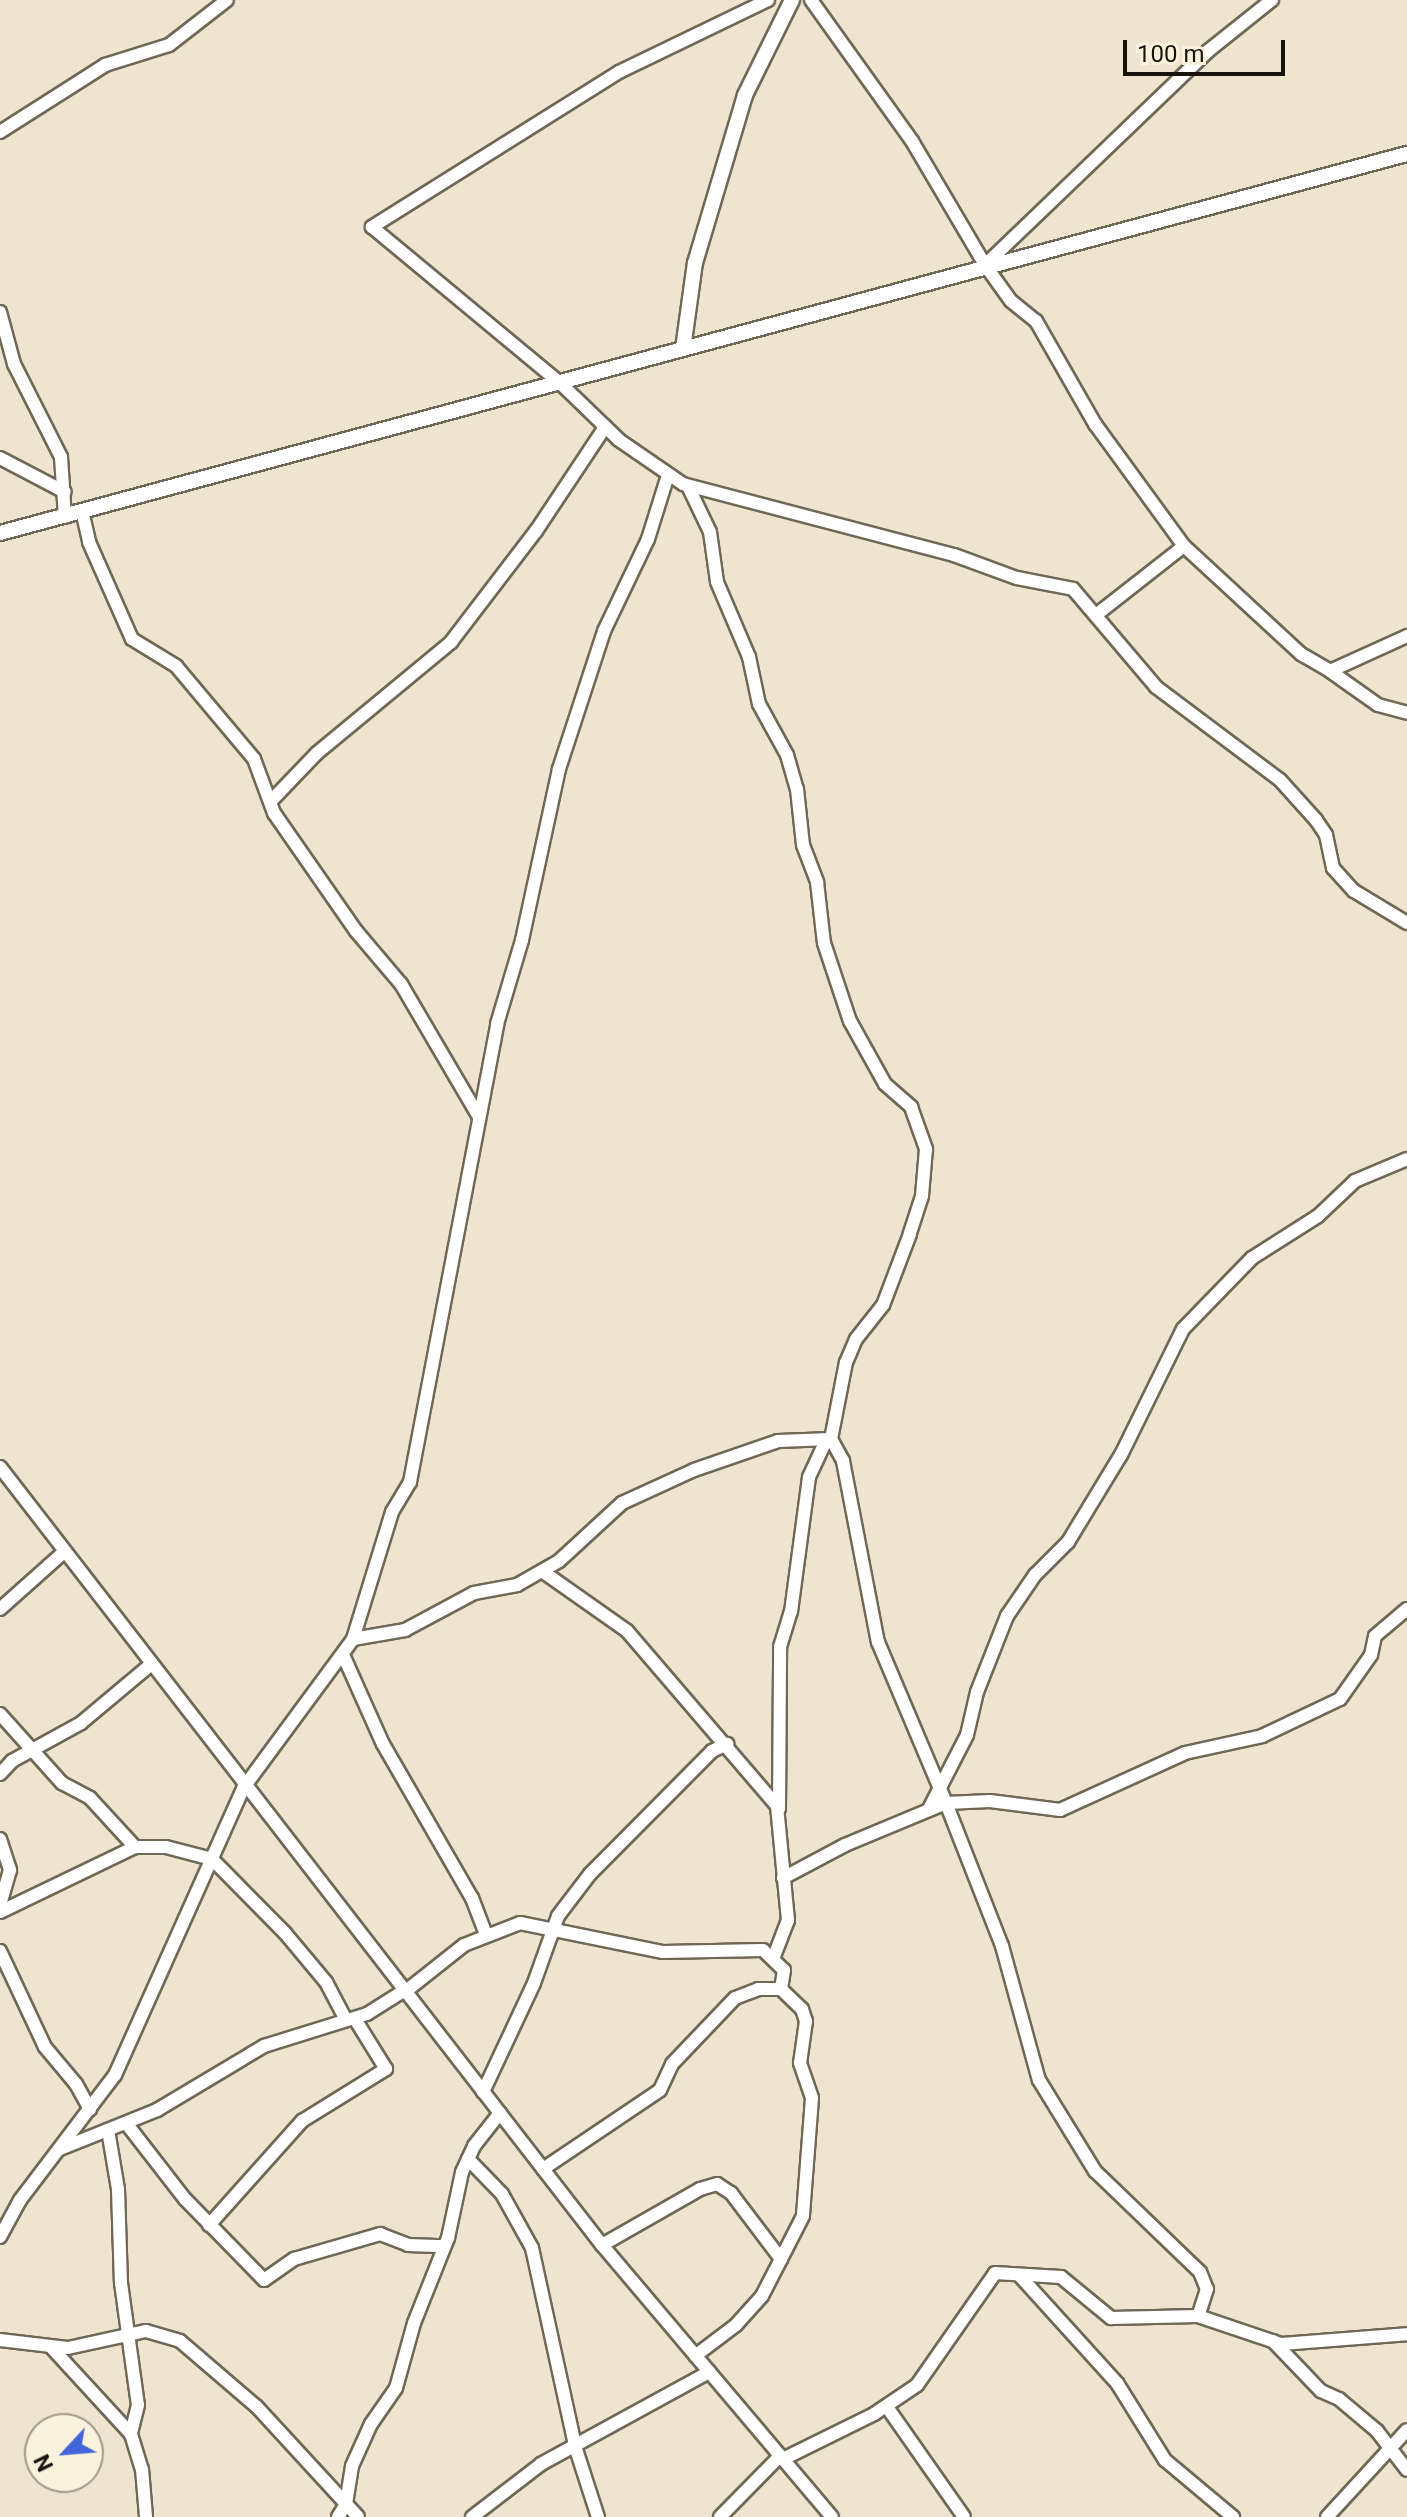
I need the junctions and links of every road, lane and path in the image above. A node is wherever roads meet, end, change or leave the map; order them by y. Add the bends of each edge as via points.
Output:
1 (227, 0) edge
2 (768, 0) edge
3 (792, 0) edge
4 (811, 0) edge
5 (1272, 0) edge
6 (0, 132) edge
7 (1407, 154) edge
8 (985, 265) junction
9 (0, 312) edge
10 (683, 349) junction
11 (559, 382) junction
12 (605, 427) junction
13 (0, 458) edge
14 (668, 475) junction
15 (688, 486) junction
16 (65, 492) junction
17 (83, 515) junction
18 (65, 517) junction
19 (0, 533) edge
20 (1184, 546) junction
21 (1096, 615) junction
22 (1407, 636) edge
23 (1330, 671) junction
24 (1407, 713) edge
25 (271, 801) junction
26 (1407, 923) edge
27 (479, 1117) junction
28 (1407, 1159) edge
29 (828, 1441) junction
30 (0, 1467) edge
31 (64, 1552) junction
32 (542, 1571) junction
33 (0, 1609) edge
34 (1407, 1609) edge
35 (353, 1639) junction
36 (344, 1657) junction
37 (149, 1666) junction
38 (0, 1714) edge
39 (722, 1740) junction
40 (34, 1750) junction
41 (0, 1774) edge
42 (244, 1787) junction
43 (940, 1790) junction
44 (946, 1803) junction
45 (930, 1807) junction
46 (779, 1809) junction
47 (0, 1839) edge
48 (135, 1847) junction
49 (212, 1859) junction
50 (783, 1878) junction
51 (0, 1909) edge
52 (554, 1929) junction
53 (486, 1935) junction
54 (0, 1951) edge
55 (774, 1956) junction
56 (781, 1989) junction
57 (406, 1991) junction
58 (350, 2018) junction
59 (483, 2092) junction
60 (90, 2109) junction
61 (500, 2113) junction
62 (126, 2123) junction
63 (108, 2130) junction
64 (60, 2149) junction
65 (468, 2159) junction
66 (543, 2169) junction
67 (209, 2225) junction
68 (0, 2237) edge
69 (602, 2245) junction
70 (444, 2246) junction
71 (781, 2259) junction
72 (1019, 2275) junction
73 (1198, 2316) junction
74 (128, 2332) junction
75 (1407, 2334) edge
76 (1271, 2339) junction
77 (0, 2340) edge
78 (51, 2347) junction
79 (695, 2356) junction
80 (709, 2372) junction
81 (887, 2407) junction
82 (1407, 2430) edge
83 (131, 2434) junction
84 (575, 2446) junction
85 (1390, 2450) junction
86 (782, 2458) junction
87 (1407, 2470) edge
88 (346, 2504) junction
89 (147, 2512) edge
90 (157, 2517) edge
91 (338, 2517) edge
92 (358, 2517) edge
93 (472, 2517) edge
94 (598, 2517) edge
95 (720, 2517) edge
96 (832, 2517) edge
97 (964, 2517) edge
98 (1233, 2517) edge
99 (1327, 2517) edge

1 - 6 street via 169,45 105,65
2 - 11 street via 619,72 372,227
3 - 10 street via 745,95 695,263
4 - 8 street via 912,141
5 - 8 street via 1208,51
7 - 8 street
8 - 10 street
8 - 20 street via 1011,301 1036,321 1095,424
9 - 16 street via 14,364 61,457
10 - 11 street
11 - 12 street
11 - 17 street
12 - 14 street
12 - 25 street via 536,531 451,642 317,753
13 - 16 street
14 - 15 street
14 - 27 street via 648,539 604,631 559,769
15 - 21 street via 1073,589
15 - 29 street via 710,532 717,582 749,657 759,704 787,755 803,845 817,882 824,943 850,1021 885,1084 911,1107 926,1149 924,1185 910,1234 883,1305 856,1339 846,1362
16 - 18 street
17 - 18 street
17 - 25 street via 89,542 132,639 176,666 234,732 254,759
18 - 19 street
20 - 21 street
20 - 23 street via 1301,654
21 - 26 street via 1156,687 1280,780 1326,835 1333,868 1354,891
22 - 23 street
23 - 24 street via 1378,705
25 - 27 street via 274,813 356,931 401,984
27 - 35 street via 410,1482 392,1512
28 - 43 street via 1355,1181 1318,1216 1252,1258 1183,1329 1121,1455 1068,1542 1035,1575 1007,1616 981,1680 967,1735
29 - 32 street via 762,1444 633,1497
29 - 43 street via 843,1461 875,1633
29 - 46 street via 809,1477 791,1612 780,1647
30 - 31 street
31 - 33 street
31 - 37 street
32 - 35 street via 517,1585 474,1593 405,1630
32 - 39 street via 627,1631
34 - 44 street via 1375,1636 1371,1655 1340,1699 1262,1736 1185,1753 1060,1810 990,1801
35 - 36 street
36 - 42 street
36 - 53 street via 383,1744 472,1898
37 - 40 street via 81,1723
37 - 42 street
38 - 40 street
39 - 46 street
39 - 52 street via 590,1874
40 - 41 street
40 - 48 street via 62,1783 90,1798
42 - 49 street
42 - 57 street
43 - 44 street
43 - 45 street
44 - 45 street
44 - 73 street via 1002,1946 1039,2080 1095,2171 1200,2272 1207,2289
45 - 50 street
46 - 50 street
47 - 51 street via 10,1870
48 - 49 street via 166,1847
48 - 51 street
49 - 58 street via 285,1933
49 - 60 street via 115,2075
50 - 55 street via 788,1920
52 - 53 street via 520,1923
52 - 55 street via 663,1952 749,1948
52 - 59 street
53 - 57 street via 464,1945
54 - 60 street via 45,2047
55 - 56 street via 784,1970
56 - 66 street via 758,1989 735,1998 672,2064 660,2090
56 - 71 street via 802,2009 806,2021 800,2063 812,2098 803,2216
57 - 58 street
57 - 59 street
58 - 62 street via 264,2046
58 - 67 street via 386,2069 302,2121
59 - 61 street
60 - 64 street
61 - 65 street
61 - 66 street
62 - 63 street
62 - 67 street
63 - 64 street
63 - 74 street via 118,2189
64 - 68 street via 20,2200
65 - 70 street
65 - 84 street via 502,2194 532,2248
66 - 69 street
67 - 70 street via 264,2280 294,2259 380,2234 408,2245
69 - 71 street via 717,2184 731,2193
69 - 79 street
70 - 88 street via 393,2397 371,2424 352,2466
71 - 79 street via 762,2296
72 - 73 street via 1061,2277 1111,2318
72 - 81 street via 995,2273 986,2280 917,2385
72 - 98 street via 1117,2383 1165,2460
73 - 76 street
74 - 78 street via 92,2344
74 - 83 street via 138,2405
74 - 88 street via 157,2331 180,2341 257,2407
75 - 76 street via 1302,2343
76 - 85 street
77 - 78 street
78 - 83 street
79 - 80 street
80 - 84 street
80 - 86 street
81 - 86 street
81 - 97 street
82 - 85 street
83 - 89 street
84 - 93 street
84 - 94 street
85 - 87 street
85 - 99 street
86 - 95 street
86 - 96 street
88 - 91 street
88 - 92 street
89 - 90 street

